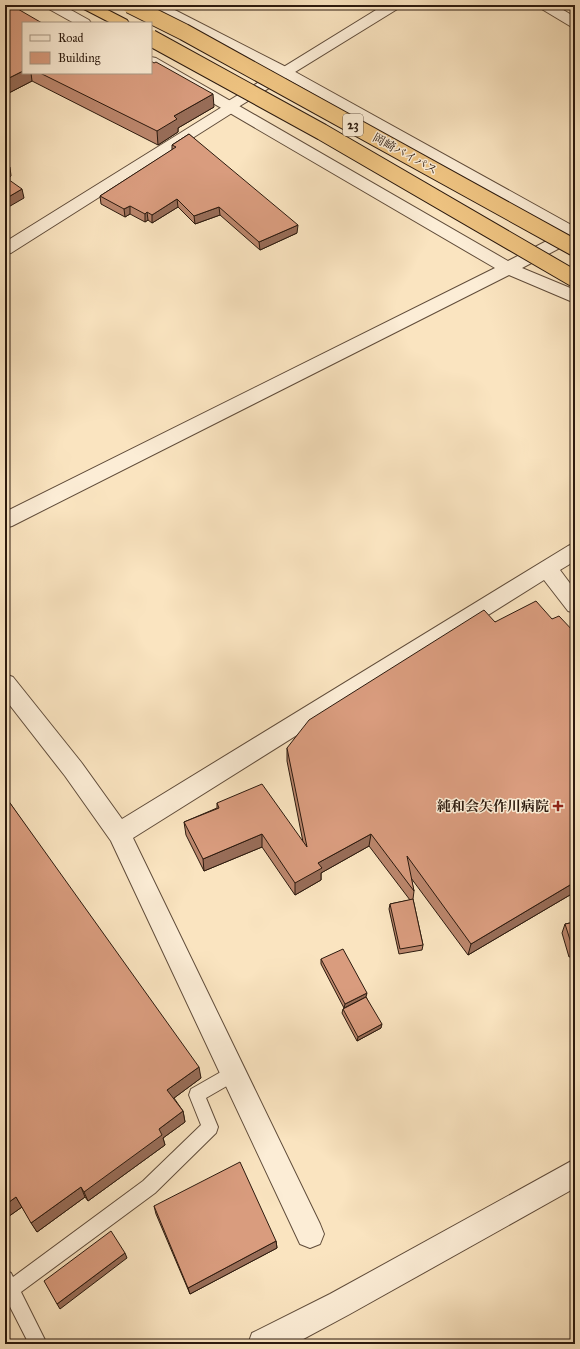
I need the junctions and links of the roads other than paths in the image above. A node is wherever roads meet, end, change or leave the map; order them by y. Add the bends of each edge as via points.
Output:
1 (52, 5) edge
2 (87, 5) edge
3 (130, 5) edge
4 (154, 5) edge
5 (394, 5) edge
6 (574, 5) edge
7 (551, 9) edge
8 (82, 22) edge
9 (120, 22) edge
10 (575, 23) edge
11 (152, 39) edge
12 (152, 62) edge
13 (286, 72) junction
14 (230, 106) junction
15 (575, 237) edge
16 (5, 249) edge
17 (508, 268) junction
18 (575, 279) edge
19 (575, 297) edge
20 (5, 521) edge
21 (575, 551) edge
22 (547, 569) junction
23 (575, 605) edge
24 (5, 683) edge
25 (119, 834) junction
26 (233, 1073) junction
27 (575, 1173) edge
28 (310, 1234) dead end
29 (8, 1284) edge
30 (38, 1344) edge
31 (263, 1344) edge

1 - 8 street
2 - 9 highway
3 - 15 highway, 岡崎バイパス / 23, bridge
4 - 13 street
5 - 13 street
6 - 7 street
7 - 10 street
11 - 18 highway, 岡崎バイパス / 23, bridge via 328,136
12 - 14 street
13 - 14 street
13 - 15 street
14 - 16 street
14 - 17 street
15 - 17 street
17 - 19 street
17 - 20 street
21 - 22 street
22 - 23 street
22 - 25 street
24 - 25 street via 74,769
25 - 26 street
26 - 28 street
26 - 29 lane via 196,1095 210,1127 149,1187
27 - 31 street
29 - 30 lane

